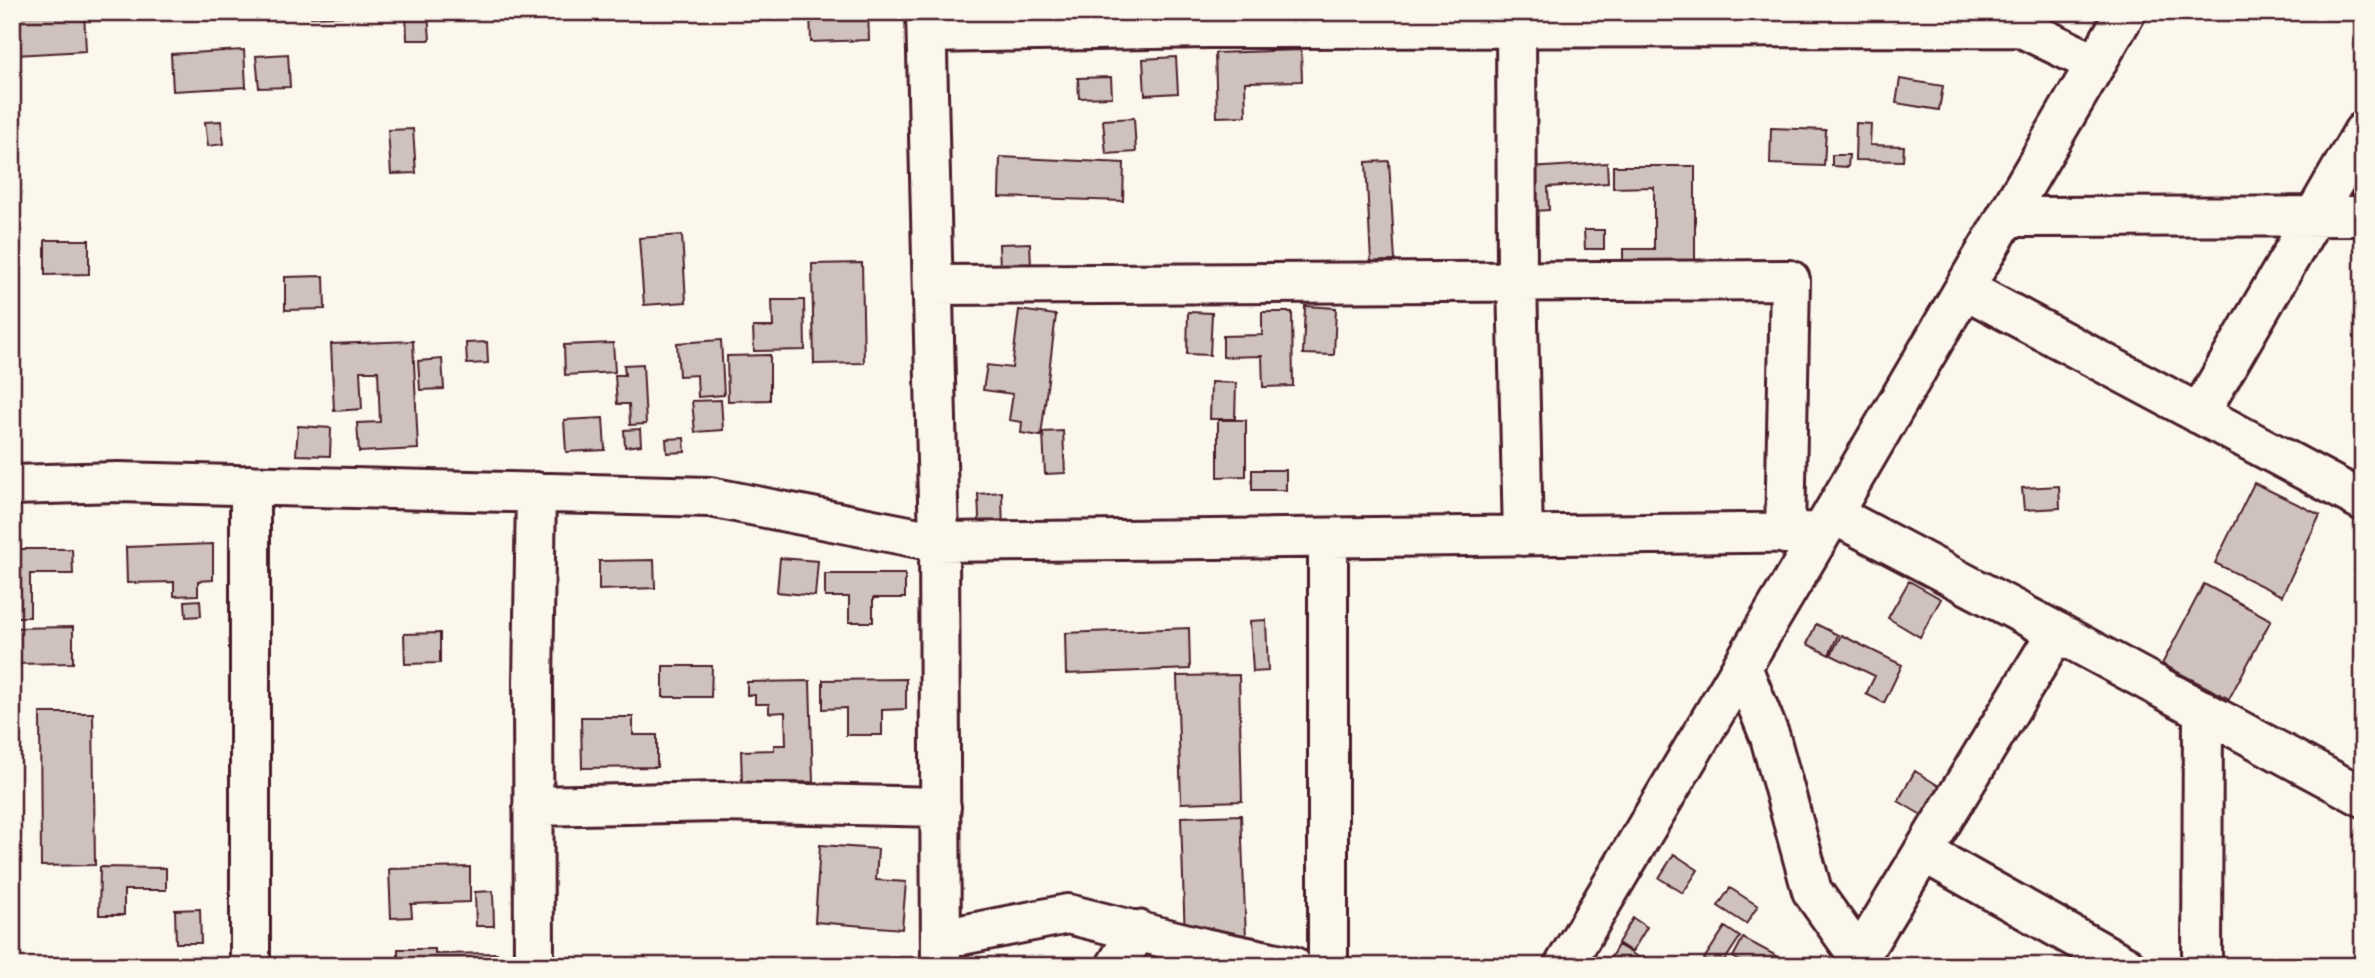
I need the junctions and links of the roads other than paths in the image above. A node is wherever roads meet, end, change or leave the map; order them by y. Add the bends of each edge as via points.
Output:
1 (2126, 12) edge
2 (1210, 20) edge
3 (1516, 20) edge
4 (1737, 20) edge
5 (2019, 20) edge
6 (927, 23) edge
7 (2096, 64) junction
8 (2363, 132) edge
9 (2314, 216) junction
10 (2363, 216) edge
11 (2006, 217) junction
12 (1517, 281) junction
13 (933, 285) junction
14 (1965, 289) junction
15 (2199, 414) junction
16 (12, 485) edge
17 (250, 485) junction
18 (536, 492) junction
19 (2363, 501) edge
20 (1828, 523) junction
21 (1785, 534) junction
22 (1523, 536) junction
23 (1328, 538) junction
24 (939, 542) junction
25 (2057, 632) junction
26 (1742, 667) junction
27 (2203, 710) junction
28 (2363, 797) edge
29 (533, 806) junction
30 (941, 807) junction
31 (1923, 852) junction
32 (1138, 930) junction
33 (941, 952) edge
34 (1857, 961) edge
35 (250, 966) edge
36 (534, 966) edge
37 (1116, 966) edge
38 (1292, 966) edge
39 (1328, 966) edge
40 (1564, 966) edge
41 (2126, 966) edge
42 (2202, 966) edge

1 - 7 street
2 - 3 street
2 - 6 street
3 - 4 street
3 - 12 street
4 - 5 street
5 - 7 street
6 - 13 street
7 - 11 street
8 - 9 street
9 - 10 street
9 - 11 street
9 - 15 street
11 - 14 street
12 - 13 street
12 - 21 street via 1790,280
12 - 22 street
13 - 24 street
14 - 15 street
14 - 20 street
15 - 19 street
16 - 17 street
17 - 18 street
17 - 35 street
18 - 24 street via 710,497
18 - 29 street
20 - 21 street
20 - 25 street
20 - 26 street
21 - 22 street
22 - 23 street
23 - 24 street
23 - 39 street
24 - 30 street
25 - 27 street
25 - 31 street
26 - 34 street via 1770,737 1812,891
26 - 40 street
27 - 28 street
27 - 42 street
29 - 30 street via 719,802
29 - 36 street
30 - 33 street
31 - 34 street
31 - 41 street
32 - 33 street via 1068,914
32 - 37 street
32 - 38 street

